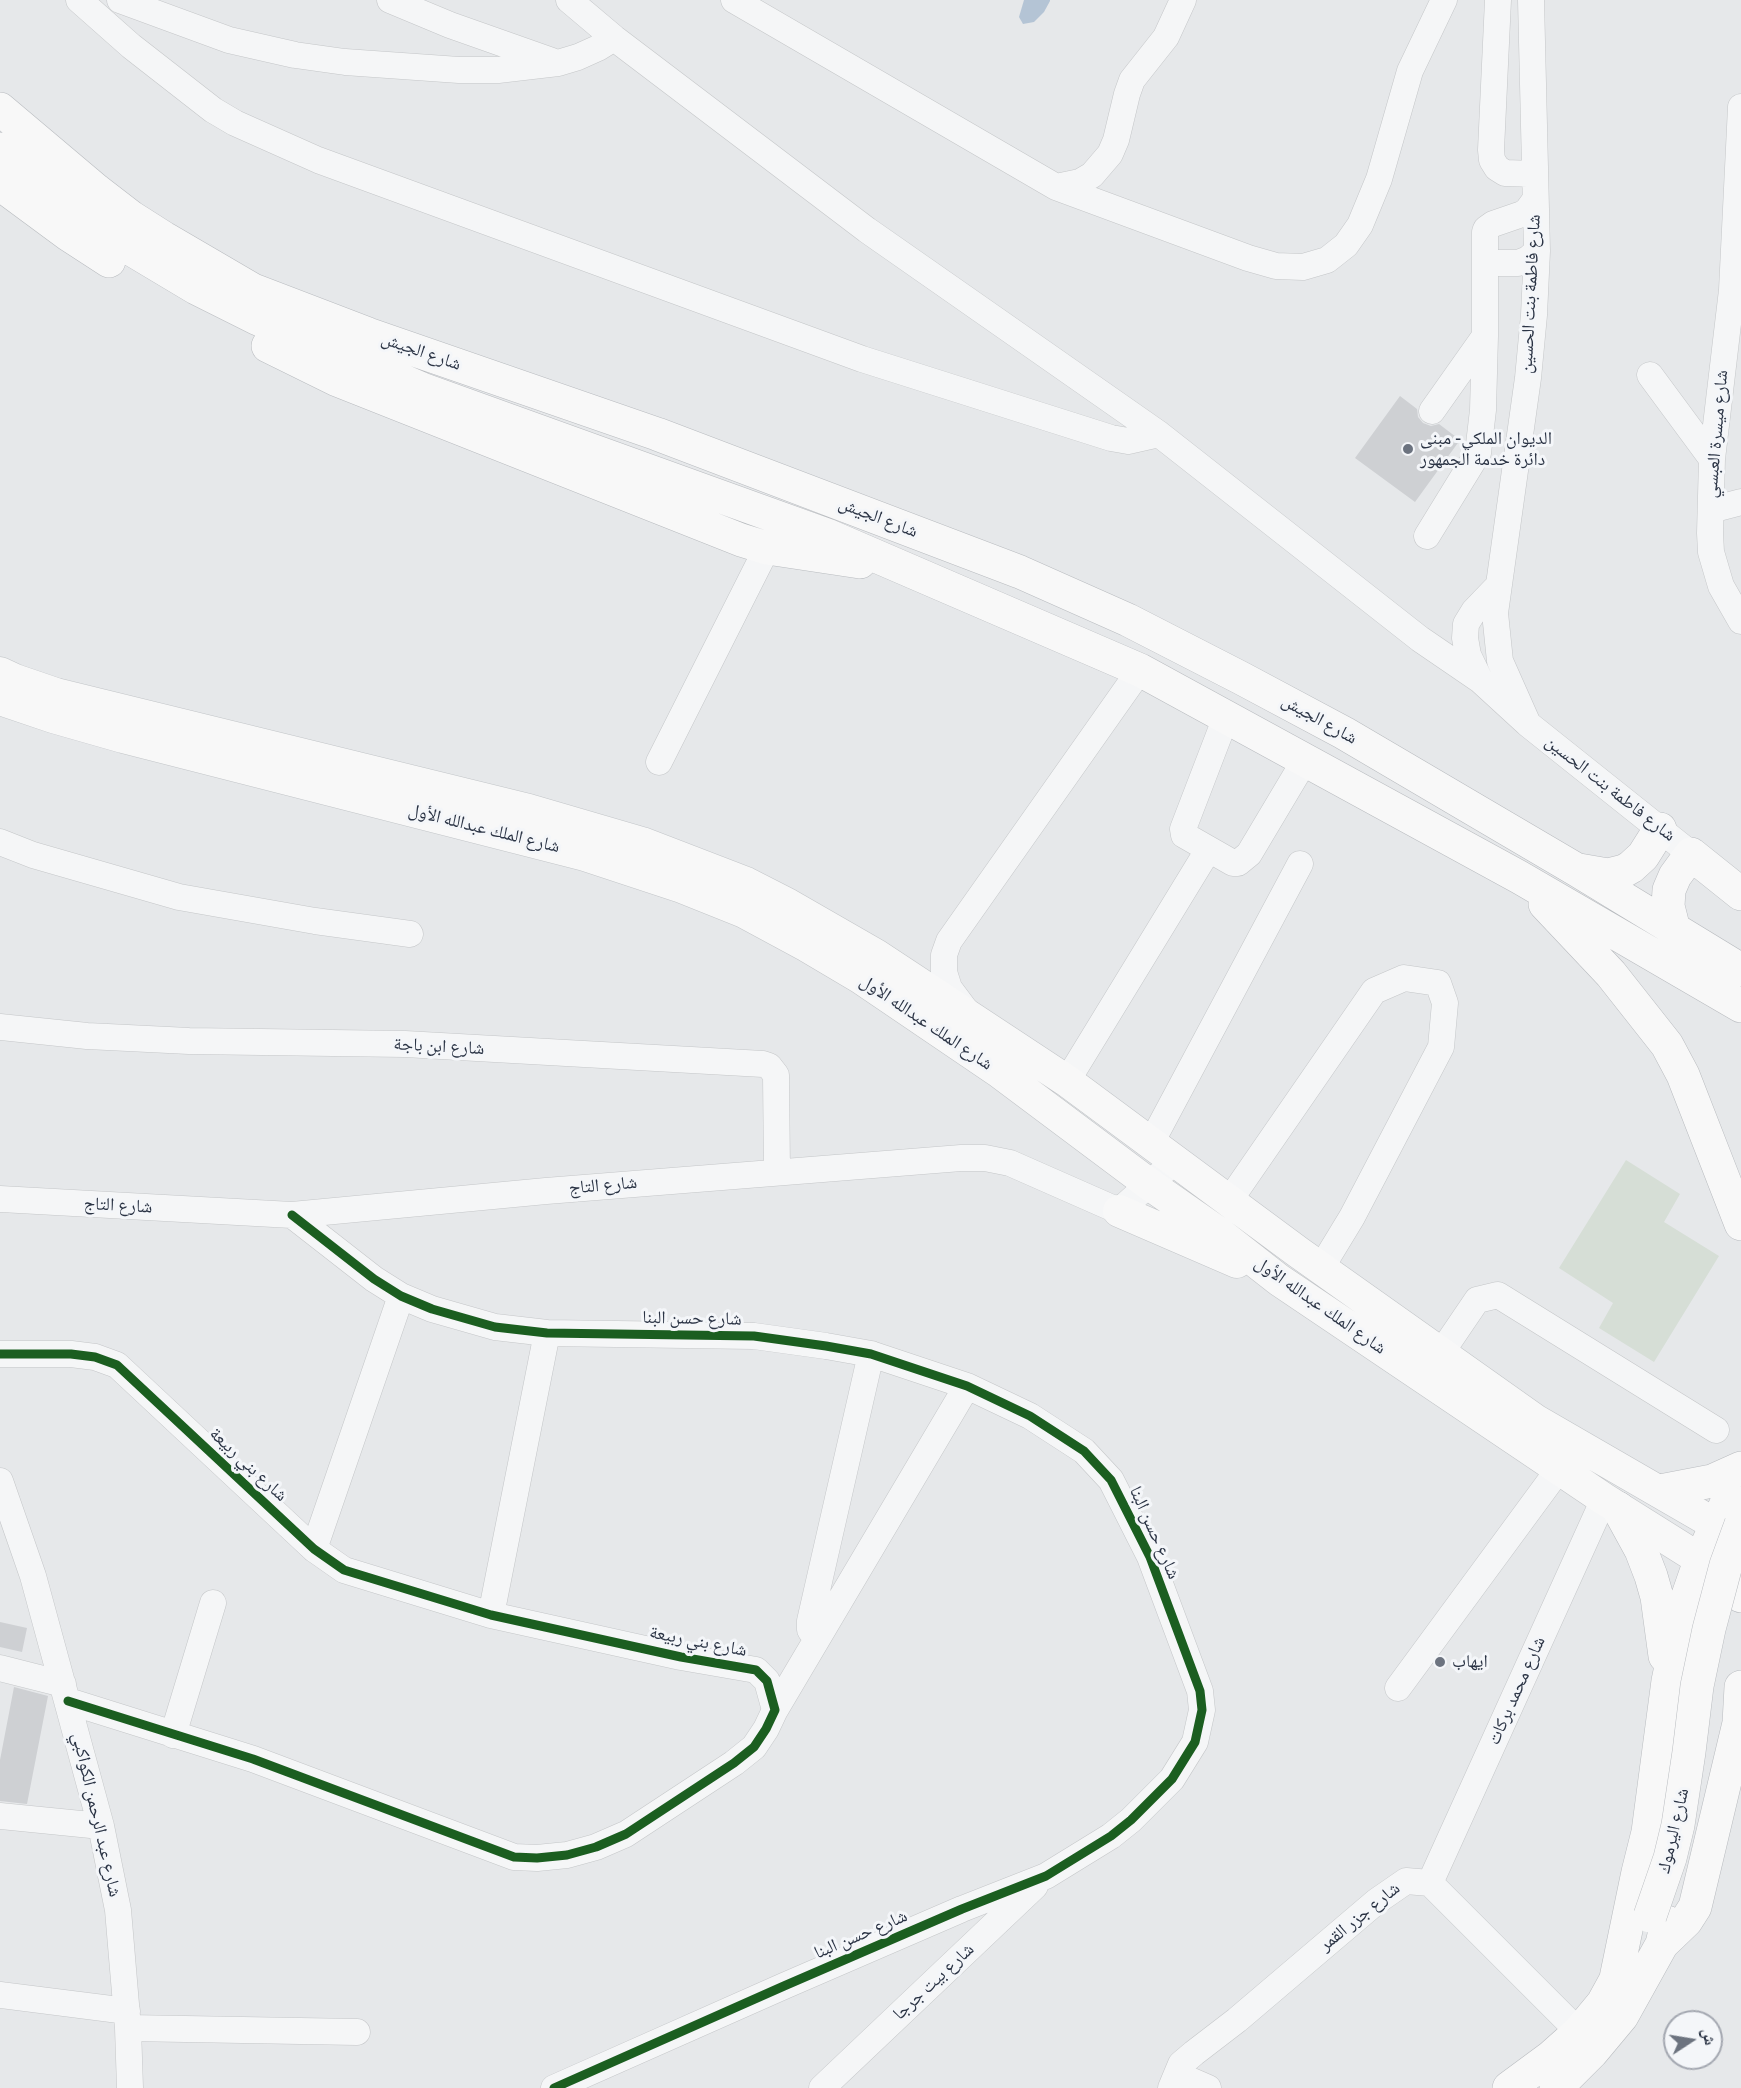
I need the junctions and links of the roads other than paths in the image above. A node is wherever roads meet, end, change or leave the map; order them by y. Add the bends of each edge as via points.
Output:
1 (79, 0) edge
2 (120, 0) edge
3 (390, 0) edge
4 (569, 0) edge
5 (734, 0) edge
6 (1183, 0) edge
7 (1444, 0) edge
8 (1498, 0) edge
9 (1530, 0) edge
10 (148, 6) edge
11 (614, 38) junction
12 (558, 63) junction
13 (1741, 107) edge
14 (0, 109) edge
15 (0, 149) edge
16 (1535, 174) junction
17 (0, 184) edge
18 (1056, 187) junction
19 (1535, 200) junction
20 (1537, 251) junction
21 (1485, 263) junction
22 (1736, 290) edge
23 (1485, 336) junction
24 (1650, 375) dead end
25 (1432, 411) dead end
26 (1159, 434) junction
27 (1712, 459) junction
28 (1741, 502) edge
29 (1711, 510) junction
30 (1427, 536) dead end
31 (767, 548) junction
32 (912, 570) junction
33 (1498, 586) junction
34 (1741, 621) edge
35 (1140, 670) junction
36 (0, 673) edge
37 (1480, 680) junction
38 (0, 699) edge
39 (1226, 717) junction
40 (1528, 724) junction
41 (1305, 760) junction
42 (659, 762) dead end
43 (1660, 829) junction
44 (0, 842) edge
45 (1691, 854) junction
46 (1202, 860) dead end
47 (1300, 864) dead end
48 (1577, 870) junction
49 (1519, 877) junction
50 (1741, 894) edge
51 (1674, 930) junction
52 (410, 934) dead end
53 (1741, 970) edge
54 (1741, 1005) edge
55 (969, 1015) junction
56 (0, 1027) edge
57 (1067, 1081) junction
58 (1163, 1152) junction
59 (777, 1172) junction
60 (1149, 1184) junction
61 (0, 1199) edge
62 (1229, 1201) junction
63 (1119, 1211) junction
64 (292, 1215) junction
65 (1741, 1224) edge
66 (1321, 1268) junction
67 (1279, 1280) junction
68 (401, 1296) junction
69 (547, 1333) junction
70 (1441, 1353) junction
71 (0, 1354) edge
72 (871, 1354) junction
73 (967, 1386) junction
74 (1716, 1430) dead end
75 (1558, 1469) junction
76 (1741, 1470) edge
77 (0, 1481) edge
78 (1660, 1491) junction
79 (1611, 1503) junction
80 (1732, 1529) edge
81 (314, 1549) junction
82 (1701, 1558) junction
83 (1741, 1577) edge
84 (1689, 1590) junction
85 (1741, 1596) edge
86 (213, 1603) dead end
87 (491, 1615) junction
88 (817, 1639) junction
89 (0, 1668) edge
90 (1668, 1681) junction
91 (1741, 1687) edge
92 (1398, 1688) dead end
93 (66, 1692) junction
94 (775, 1710) junction
95 (1740, 1721) edge
96 (173, 1735) junction
97 (0, 1816) edge
98 (101, 1826) junction
99 (1046, 1876) junction
100 (1430, 1883) junction
101 (1659, 1927) junction
102 (1615, 1983) junction
103 (0, 1995) edge
104 (128, 2020) junction
105 (357, 2032) dead end
106 (1579, 2032) junction
107 (1175, 2082) edge
108 (130, 2088) edge
109 (554, 2088) edge
110 (822, 2088) edge
111 (1208, 2088) edge
112 (1509, 2088) edge
113 (1556, 2088) edge

1 - 26 street via 213,110 318,160 873,362 1112,438 1128,441
2 - 10 street
3 - 12 street
4 - 11 street
5 - 18 street
6 - 18 street via 1166,38 1132,80 1110,154 1092,175
7 - 18 street via 1410,70 1379,179 1360,225 1346,245 1327,260 1303,267 1276,266
8 - 16 street via 1492,160 1505,173
9 - 16 street, شارع فاطمة بنت الحسين
10 - 12 street via 229,40 296,56 478,70
11 - 12 street
11 - 26 street via 867,230
13 - 22 street, شارع ميسرة العبسي
14 - 48 highway, شارع الجيش via 130,217 254,290 368,334 657,434 1020,572 1128,620 1344,733
15 - 32 highway, شارع الجيش via 104,233 196,288 256,318 422,390 827,535
16 - 19 street, شارع فاطمة بنت الحسين
17 - 31 highway via 69,235 153,288 337,380
19 - 20 street, شارع فاطمة بنت الحسين
19 - 21 street via 1522,214 1486,229
20 - 21 street via 1518,263
20 - 33 street, شارع فاطمة بنت الحسين via 1528,378
21 - 23 street
22 - 27 street, شارع ميسرة العبسي
23 - 25 street
23 - 30 street via 1478,453
24 - 27 street
26 - 37 street via 1420,639
27 - 29 street, شارع ميسرة العبسي
28 - 29 street
29 - 34 street, شارع ميسرة العبسي via 1711,552 1721,586
31 - 32 highway
31 - 42 street
32 - 35 highway, شارع الجيش
33 - 37 street, شارع فاطمة بنت الحسين via 1466,624 1468,655
33 - 40 street, شارع فاطمة بنت الحسين via 1494,613 1500,661
35 - 39 highway, شارع الجيش
35 - 55 street via 949,941 944,972 949,988
36 - 55 main road, شارع الملك عبدالله الأول via 56,694 529,810 642,843 789,904
37 - 40 street, شارع فاطمة بنت الحسين
38 - 60 main road, شارع الملك عبدالله الأول via 123,737 585,855 744,912 861,978 998,1071
39 - 41 highway, شارع الجيش
39 - 41 street via 1183,829 1184,835 1233,862 1238,863 1249,854
40 - 43 street, شارع فاطمة بنت الحسين
41 - 49 highway, شارع الجيش
43 - 45 street, شارع فاطمة بنت الحسين
43 - 48 highway via 1643,856 1624,871 1608,875
44 - 52 street via 179,897
45 - 50 highway
45 - 51 highway via 1668,890
46 - 57 street
47 - 58 street
48 - 51 highway, شارع الجيش
49 - 54 highway, شارع الجيش
49 - 65 highway via 1611,974 1667,1045 1683,1075
51 - 53 highway, شارع الجيش
55 - 57 main road, شارع الملك عبدالله الأول
56 - 59 street, شارع ابن باجة via 189,1041 405,1044 763,1064 776,1075
57 - 58 main road, شارع الملك عبدالله الأول
58 - 60 street
58 - 62 main road, شارع الملك عبدالله الأول
59 - 63 street, شارع التاج via 985,1158 1010,1162
59 - 64 street, شارع التاج
60 - 63 street
60 - 67 main road, شارع الملك عبدالله الأول
61 - 64 street, شارع التاج
62 - 66 main road, شارع الملك عبدالله الأول
62 - 66 street via 1374,991 1404,978 1438,982 1445,1003 1441,1047
63 - 67 main road
64 - 68 street, شارع حسن البنا
66 - 70 main road, شارع الملك عبدالله الأول
67 - 75 main road, شارع الملك عبدالله الأول
68 - 69 street, شارع حسن البنا via 495,1327
68 - 81 street
69 - 72 street, شارع حسن البنا via 753,1336
69 - 87 street
70 - 74 street via 1477,1300 1498,1295
70 - 78 main road, شارع الملك عبدالله الأول via 1535,1419
71 - 81 street, شارع بني ربيعة via 71,1354 117,1365
72 - 73 street, شارع حسن البنا
72 - 88 street via 810,1621 810,1630
73 - 88 street
73 - 99 street, شارع حسن البنا via 1030,1416 1084,1450 1111,1480 1150,1557 1200,1692 1202,1710 1195,1742 1172,1779 1111,1836
75 - 79 main road, شارع الملك عبدالله الأول
75 - 92 street
76 - 78 highway via 1712,1481
76 - 80 highway
77 - 93 street, شارع عبد الرحمن الكواكبي via 33,1576
78 - 80 main road, شارع الملك عبدالله الأول
79 - 82 main road, شارع الملك عبدالله الأول
79 - 90 highway via 1641,1550 1654,1587
79 - 100 street, شارع محمد بركات
80 - 82 highway
80 - 101 highway, شارع اليرموك, bridge via 1696,1686 1678,1825
81 - 87 street, شارع بني ربيعة via 344,1570
82 - 83 main road, شارع الملك عبدالله الأول
82 - 84 highway
83 - 101 highway, شارع اليرموك via 1721,1654 1701,1821 1692,1856
84 - 85 highway via 1725,1582
84 - 90 highway
86 - 96 street
87 - 94 street, شارع بني ربيعة via 756,1670 767,1681
88 - 94 street
89 - 93 street
90 - 102 highway via 1648,1832
91 - 95 highway
93 - 96 street
93 - 98 street, شارع عبد الرحمن الكواكبي
94 - 96 street via 754,1747 626,1834 567,1855 537,1858 514,1857 254,1759
95 - 101 highway via 1695,1906 1686,1921
97 - 98 street
98 - 104 street, شارع عبد الرحمن الكواكبي via 118,1910
99 - 109 street, شارع حسن البنا
99 - 110 street, شارع بيت جرجا
100 - 106 street
100 - 107 street, شارع جزر القمر via 1406,1881 1395,1887 1181,2064
101 - 102 highway, شارع اليرموك
101 - 113 highway, شارع اليرموك via 1622,2016
102 - 106 highway, شارع اليرموك
103 - 104 street
104 - 105 street
104 - 108 street, شارع عبد الرحمن الكواكبي
106 - 112 highway, شارع اليرموك
107 - 111 street

